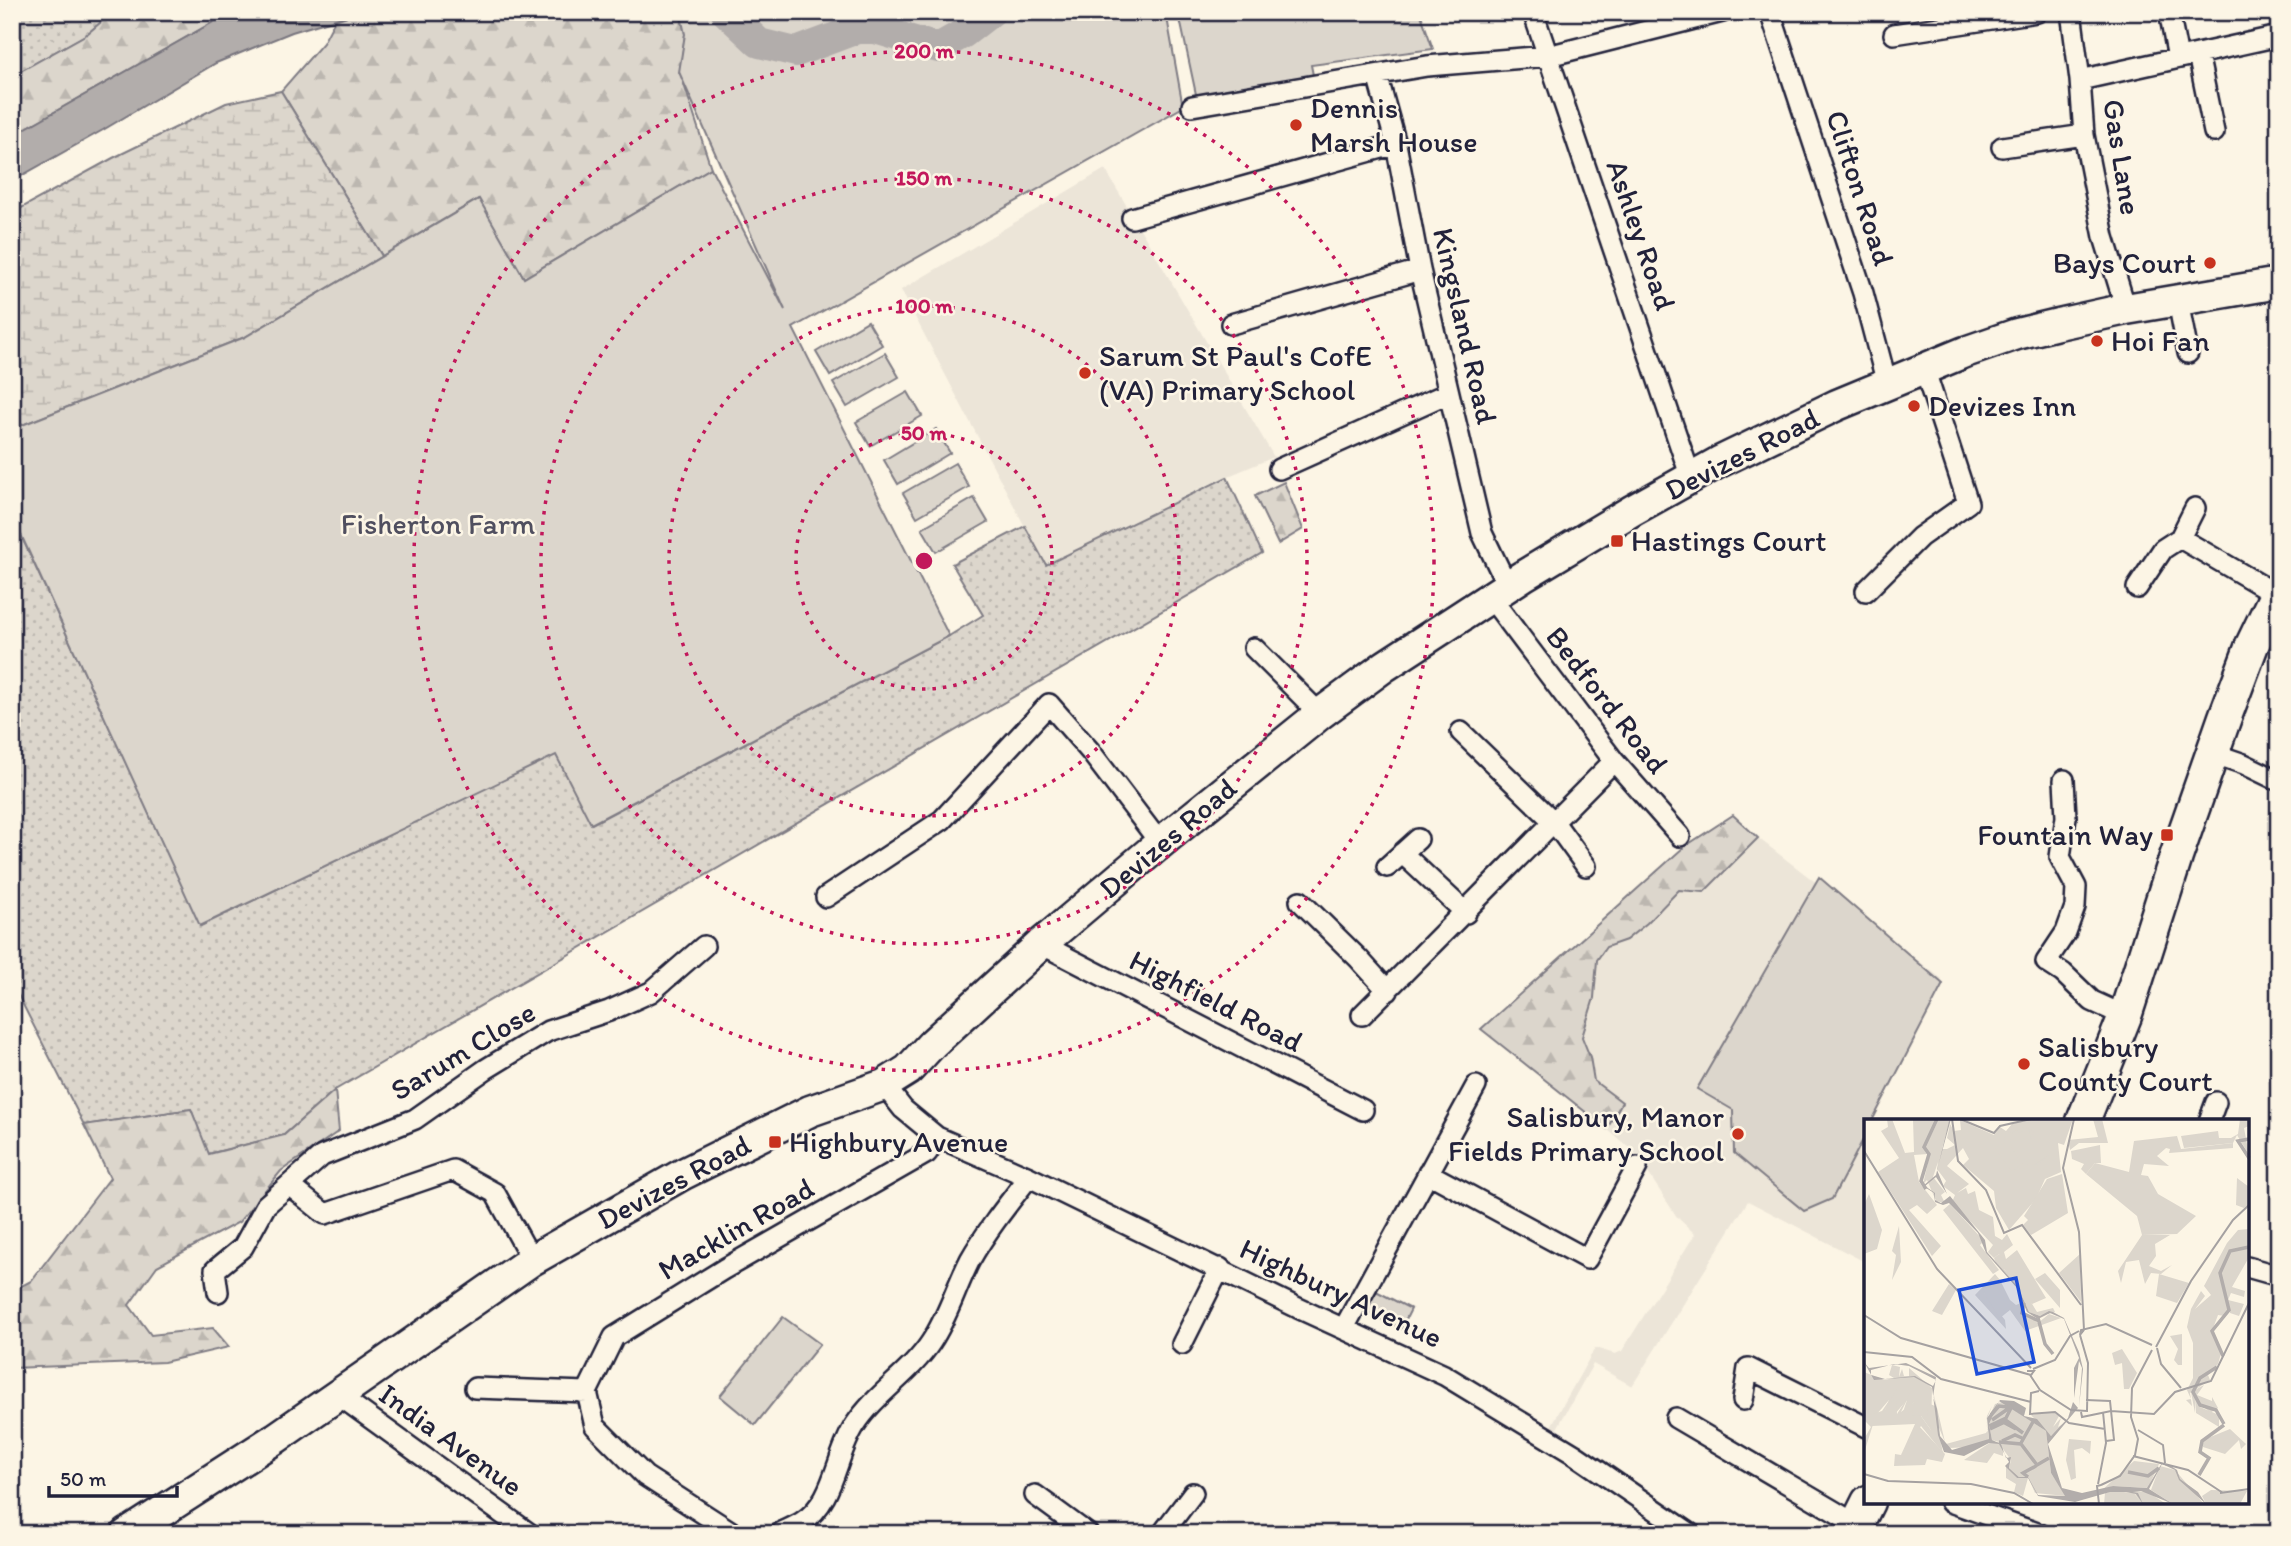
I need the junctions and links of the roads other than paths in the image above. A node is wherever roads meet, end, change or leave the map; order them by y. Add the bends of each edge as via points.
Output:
1 (1533, 12) edge
2 (1722, 12) edge
3 (1770, 12) edge
4 (2037, 12) edge
5 (2071, 12) edge
6 (2169, 12) edge
7 (1894, 34) dead end
8 (2279, 36) edge
9 (2198, 54) junction
10 (1548, 56) junction
11 (2178, 58) junction
12 (1377, 75) junction
13 (2080, 80) junction
14 (1192, 106) dead end
15 (2214, 132) dead end
16 (2084, 135) junction
17 (1396, 144) junction
18 (2002, 147) dead end
19 (1132, 218) dead end
20 (1420, 270) junction
21 (2279, 283) edge
22 (2178, 300) junction
23 (2126, 309) junction
24 (1231, 324) dead end
25 (2188, 353) dead end
26 (1924, 368) junction
27 (1887, 384) junction
28 (1448, 393) junction
29 (1279, 469) dead end
30 (1691, 478) junction
31 (2196, 509) dead end
32 (2180, 538) junction
33 (2137, 588) dead end
34 (1866, 591) dead end
35 (2278, 591) edge
36 (1499, 593) junction
37 (1254, 648) dead end
38 (1320, 714) junction
39 (1461, 732) dead end
40 (2212, 753) junction
41 (1614, 761) junction
42 (2064, 780) dead end
43 (2279, 781) edge
44 (1553, 821) junction
45 (1680, 836) dead end
46 (1418, 839) dead end
47 (1160, 843) junction
48 (1402, 853) junction
49 (1586, 866) dead end
50 (1387, 867) dead end
51 (827, 897) dead end
52 (1300, 901) dead end
53 (1466, 913) junction
54 (1041, 944) junction
55 (704, 946) dead end
56 (1388, 991) junction
57 (1362, 1015) dead end
58 (2125, 1016) junction
59 (884, 1086) junction
60 (1476, 1086) dead end
61 (1363, 1110) dead end
62 (2084, 1119) edge
63 (937, 1137) junction
64 (1637, 1167) dead end
65 (1428, 1173) junction
66 (1029, 1177) junction
67 (289, 1185) junction
68 (532, 1260) junction
69 (1220, 1268) junction
70 (2249, 1268) edge
71 (2279, 1276) edge
72 (218, 1292) dead end
73 (1344, 1328) junction
74 (1182, 1344) dead end
75 (475, 1388) dead end
76 (587, 1392) junction
77 (337, 1394) junction
78 (1743, 1400) dead end
79 (1675, 1418) dead end
80 (1864, 1426) edge
81 (1193, 1493) dead end
82 (1035, 1495) dead end
83 (1956, 1504) edge
84 (1859, 1520) edge
85 (145, 1529) edge
86 (778, 1533) edge
87 (530, 1534) edge
88 (736, 1534) edge
89 (1088, 1534) edge
90 (1162, 1534) edge
91 (1691, 1534) edge
92 (2040, 1534) edge

1 - 10 street, Ashley Road
2 - 10 street
3 - 27 street, Clifton Road via 1863,293
4 - 7 street
5 - 13 street, Gas Lane
6 - 11 street
8 - 9 street
9 - 11 street
9 - 15 street
10 - 12 street
10 - 30 street, Ashley Road
11 - 13 street
12 - 14 street
12 - 17 street, Kingsland Road
13 - 16 street, Gas Lane
16 - 18 street
16 - 23 street, Gas Lane via 2104,237
17 - 19 street
17 - 20 street, Kingsland Road
20 - 24 street
20 - 28 street, Kingsland Road
21 - 22 main road, Devizes Road
22 - 23 main road, Devizes Road
22 - 25 street
23 - 26 main road, Devizes Road via 2017,334
26 - 27 main road, Devizes Road
26 - 34 street via 1968,503 1920,537
27 - 30 main road, Devizes Road
28 - 29 street
28 - 36 street, Kingsland Road
30 - 36 main road, Devizes Road
31 - 32 street
32 - 33 street via 2163,549
32 - 35 street
35 - 40 highway via 2252,645
36 - 38 main road, Devizes Road
36 - 41 street, Bedford Road
37 - 38 street
38 - 47 main road, Devizes Road
39 - 44 street
40 - 43 street
40 - 58 highway
41 - 44 street
41 - 45 street, Bedford Road
42 - 58 street via 2066,817 2060,857 2076,887 2075,907 2066,932 2046,962 2092,1001
44 - 49 street
44 - 53 street
46 - 48 street
47 - 51 street via 1049,704 942,820
47 - 54 main road, Devizes Road
48 - 50 street
48 - 53 street
52 - 56 street
53 - 56 street
54 - 59 main road, Devizes Road via 908,1070
54 - 61 street, Highfield Road
55 - 67 street, Sarum Close via 651,992 548,1031 415,1119 321,1156
56 - 57 street
58 - 62 highway
59 - 63 street, Highbury Avenue
59 - 68 main road, Devizes Road via 793,1119
60 - 65 street
63 - 66 street, Highbury Avenue
63 - 76 street, Macklin Road via 927,1153 614,1337
64 - 65 street via 1587,1259
65 - 73 street
66 - 69 street, Highbury Avenue
66 - 86 street via 969,1262 931,1343 855,1426 821,1504 802,1522
67 - 68 street via 325,1214 453,1170 495,1193
67 - 72 street, Sarum Close via 265,1205 243,1247 215,1269
68 - 77 main road, Devizes Road
69 - 73 street, Highbury Avenue
69 - 74 street
70 - 71 street
73 - 91 street, Highbury Avenue via 1444,1375 1574,1454
75 - 76 street
76 - 88 street via 594,1426 645,1476
77 - 85 main road, Devizes Road
77 - 87 street, India Avenue
78 - 80 street via 1748,1368
79 - 84 street
81 - 90 street
82 - 89 street
83 - 92 street

